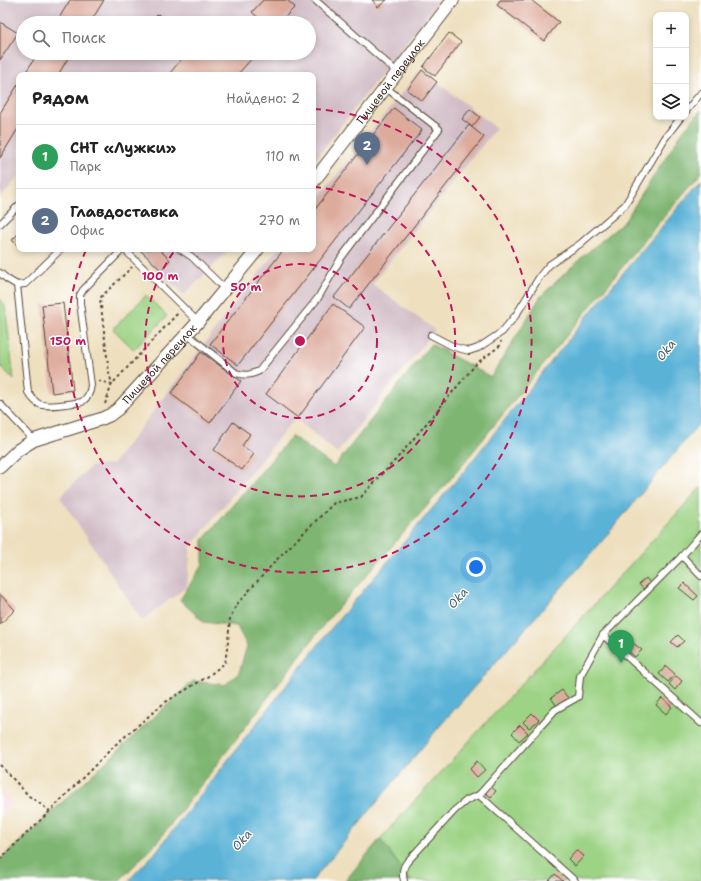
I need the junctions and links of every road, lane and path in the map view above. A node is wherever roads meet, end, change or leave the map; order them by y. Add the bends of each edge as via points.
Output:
1 (315, 0) edge
2 (453, 0) edge
3 (397, 72) junction
4 (386, 87) junction
5 (701, 93) edge
6 (689, 107) edge
7 (680, 120) edge
8 (316, 178) edge
9 (16, 208) edge
10 (0, 224) edge
11 (58, 252) edge
12 (121, 252) edge
13 (127, 252) edge
14 (184, 252) edge
15 (256, 252) edge
16 (137, 262) junction
17 (0, 273) edge
18 (17, 285) junction
19 (225, 289) junction
20 (198, 322) junction
21 (502, 332) junction
22 (187, 334) junction
23 (431, 335) dead end
24 (90, 380) junction
25 (0, 404) edge
26 (34, 440) junction
27 (0, 467) edge
28 (701, 534) edge
29 (682, 556) junction
30 (701, 576) edge
31 (603, 635) junction
32 (701, 723) edge
33 (0, 765) edge
34 (479, 795) junction
35 (50, 811) junction
36 (0, 859) edge
37 (404, 881) edge
38 (575, 881) edge

1 - 3 lane
2 - 3 street, Пищевой переулок
3 - 4 street, Пищевой переулок
4 - 8 street, Пищевой переулок
4 - 22 lane via 439,129 341,258 318,298 259,371 250,375 236,373
5 - 6 lane
7 - 21 lane via 665,138 625,205 580,244 549,265
9 - 10 lane
11 - 18 lane via 25,284
12 - 24 lane via 80,296
13 - 16 lane
14 - 19 lane
15 - 19 street, Пищевой переулок
16 - 20 lane
16 - 24 path via 100,298 112,384
17 - 18 lane
18 - 24 lane via 28,392 33,399 45,406 82,402 90,393
19 - 20 street, Пищевой переулок
20 - 22 street, Пищевой переулок
21 - 23 lane via 469,351 454,347
21 - 35 path via 501,345 476,364 400,455 361,497 334,503 281,555 237,604 230,618 225,663 158,708 115,745
22 - 26 street, Пищевой переулок via 110,415
25 - 26 lane
26 - 27 street, Пищевой переулок via 18,450
28 - 29 lane
29 - 30 lane
29 - 31 lane
31 - 32 lane
31 - 34 lane via 580,676 578,698 555,710
33 - 35 path via 29,796
34 - 37 lane via 467,800 455,810 407,862 402,875
34 - 38 lane
35 - 36 path

